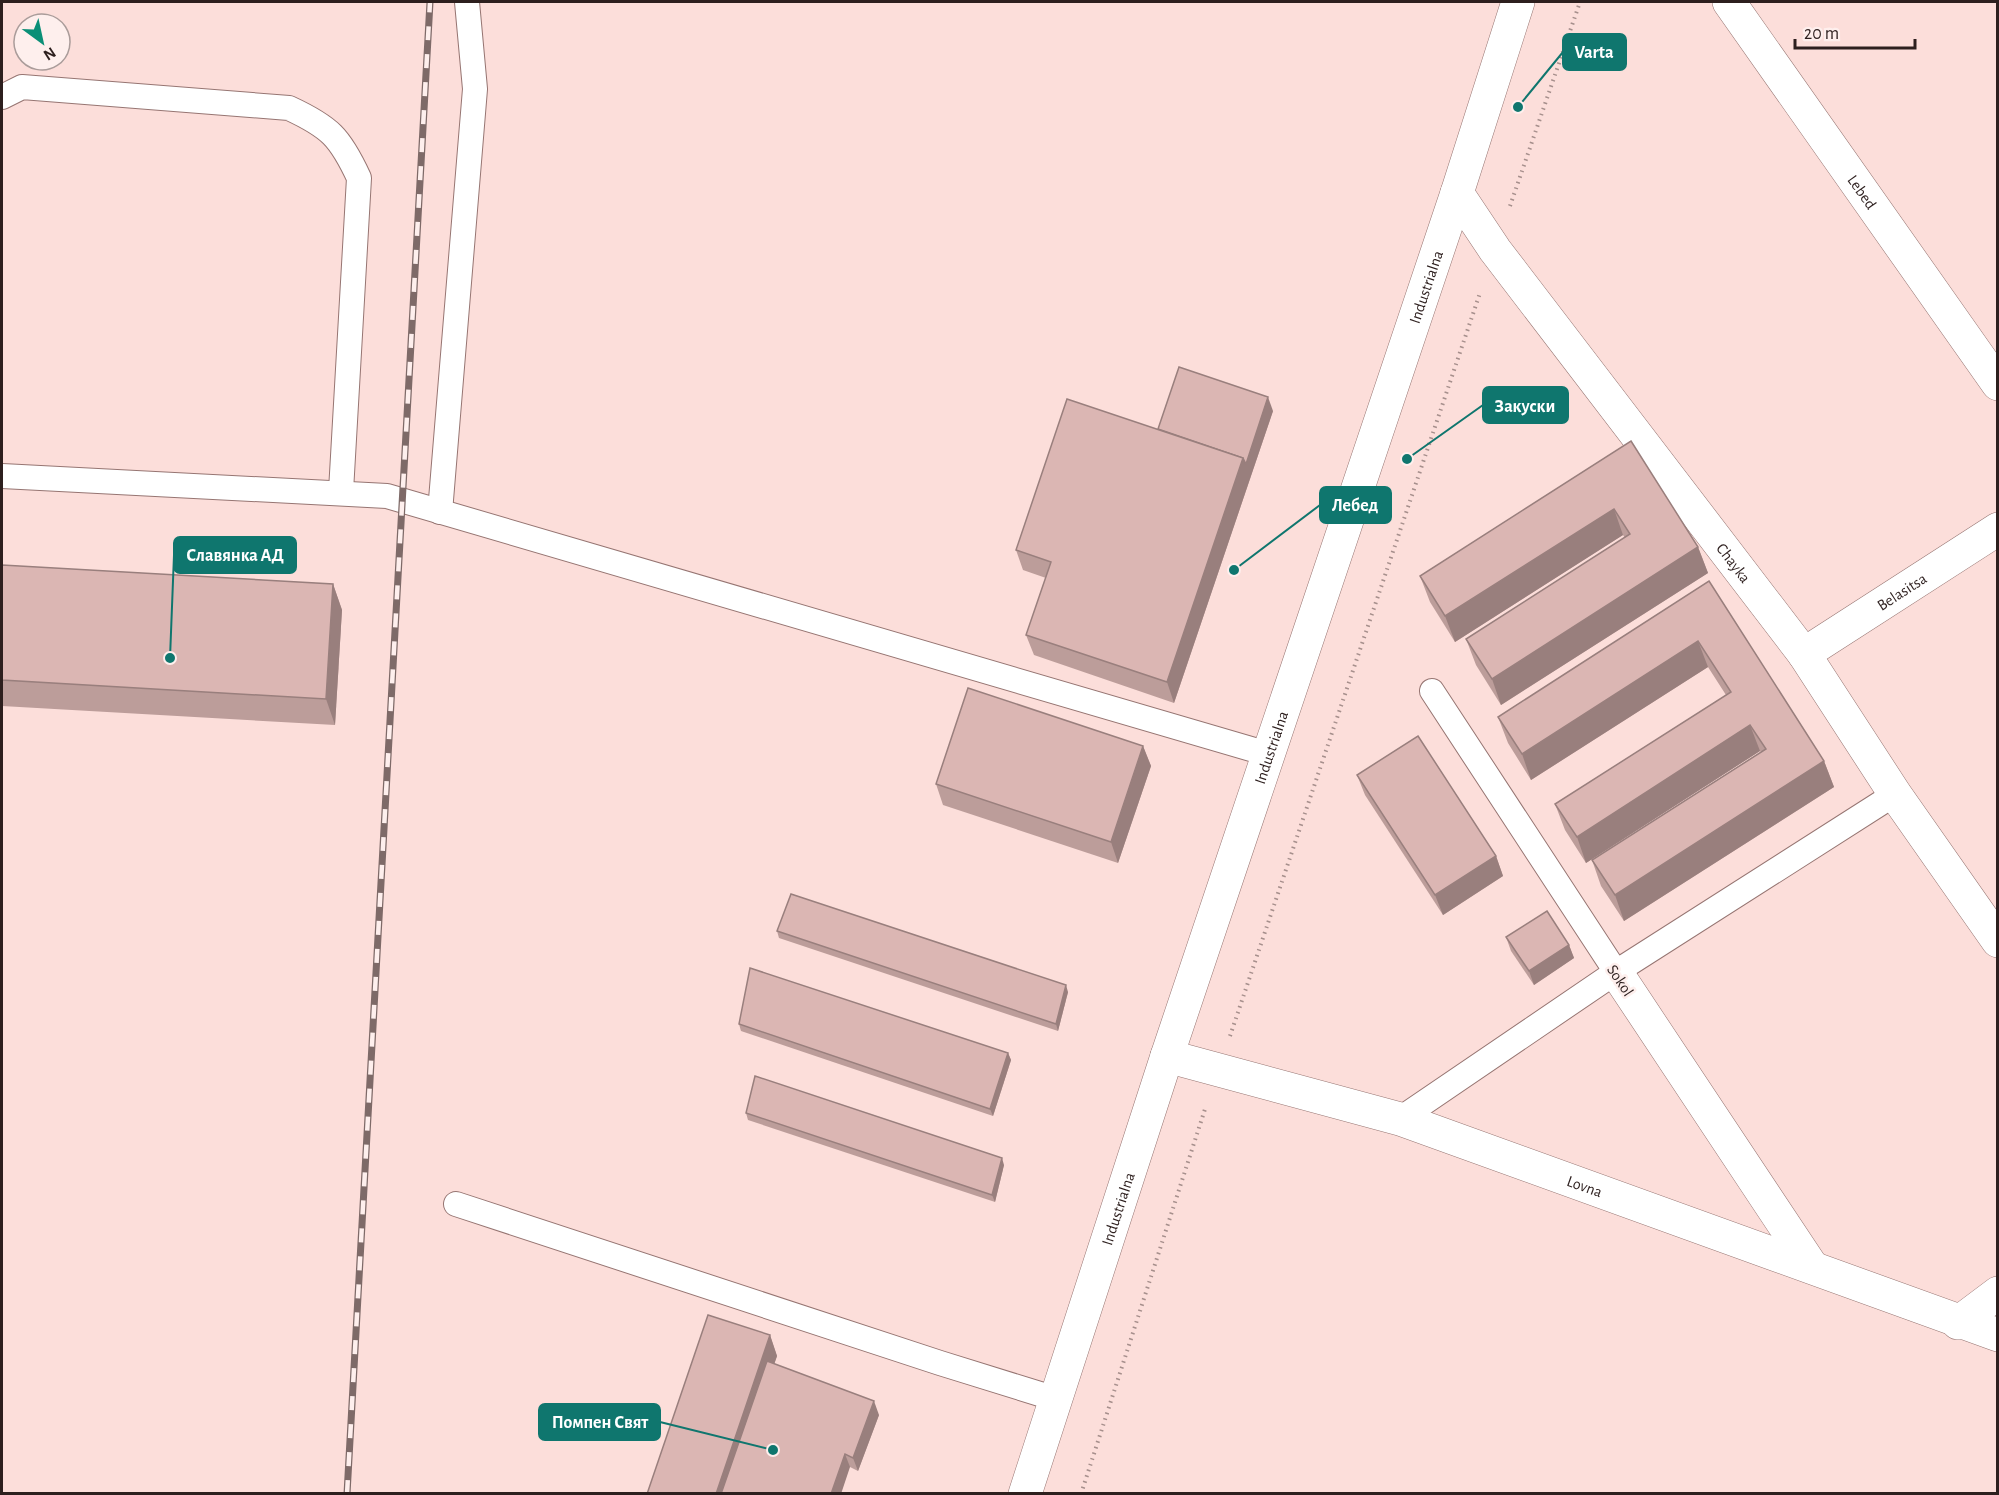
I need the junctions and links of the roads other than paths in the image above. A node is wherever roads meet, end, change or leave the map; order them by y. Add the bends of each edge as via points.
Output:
1 (467, 2) edge
2 (1518, 2) edge
3 (1729, 2) edge
4 (2, 97) edge
5 (1457, 193) junction
6 (1998, 384) edge
7 (2, 476) edge
8 (341, 491) junction
9 (440, 512) junction
10 (1998, 529) edge
11 (1804, 654) junction
12 (1432, 691) dead end
13 (1268, 754) junction
14 (1895, 794) junction
15 (1998, 941) edge
16 (1616, 972) junction
17 (1167, 1056) junction
18 (1400, 1119) junction
19 (456, 1204) dead end
20 (1812, 1267) junction
21 (1998, 1293) edge
22 (1958, 1323) junction
23 (1998, 1335) edge
24 (1056, 1399) junction
25 (1025, 1494) edge

1 - 9 lane via 475,89
2 - 5 street, Industrialna
3 - 6 street, Lebed
4 - 8 lane via 22,87 289,108 323,124 345,149 359,178
5 - 11 street, Chayka via 1495,250
5 - 13 street, Industrialna
7 - 8 lane
8 - 9 lane via 387,496
9 - 13 lane
10 - 11 street, Belasitsa
11 - 14 street, Chayka
12 - 16 lane, Sokol
13 - 17 street, Industrialna
14 - 15 street, Chayka
14 - 16 lane
16 - 18 lane
16 - 20 street, Sokol
17 - 18 street, Lovna
17 - 24 street, Industrialna
18 - 20 street, Lovna
19 - 24 lane
20 - 22 street, Lovna
21 - 22 street
22 - 23 street, Lovna
24 - 25 street, Industrialna

